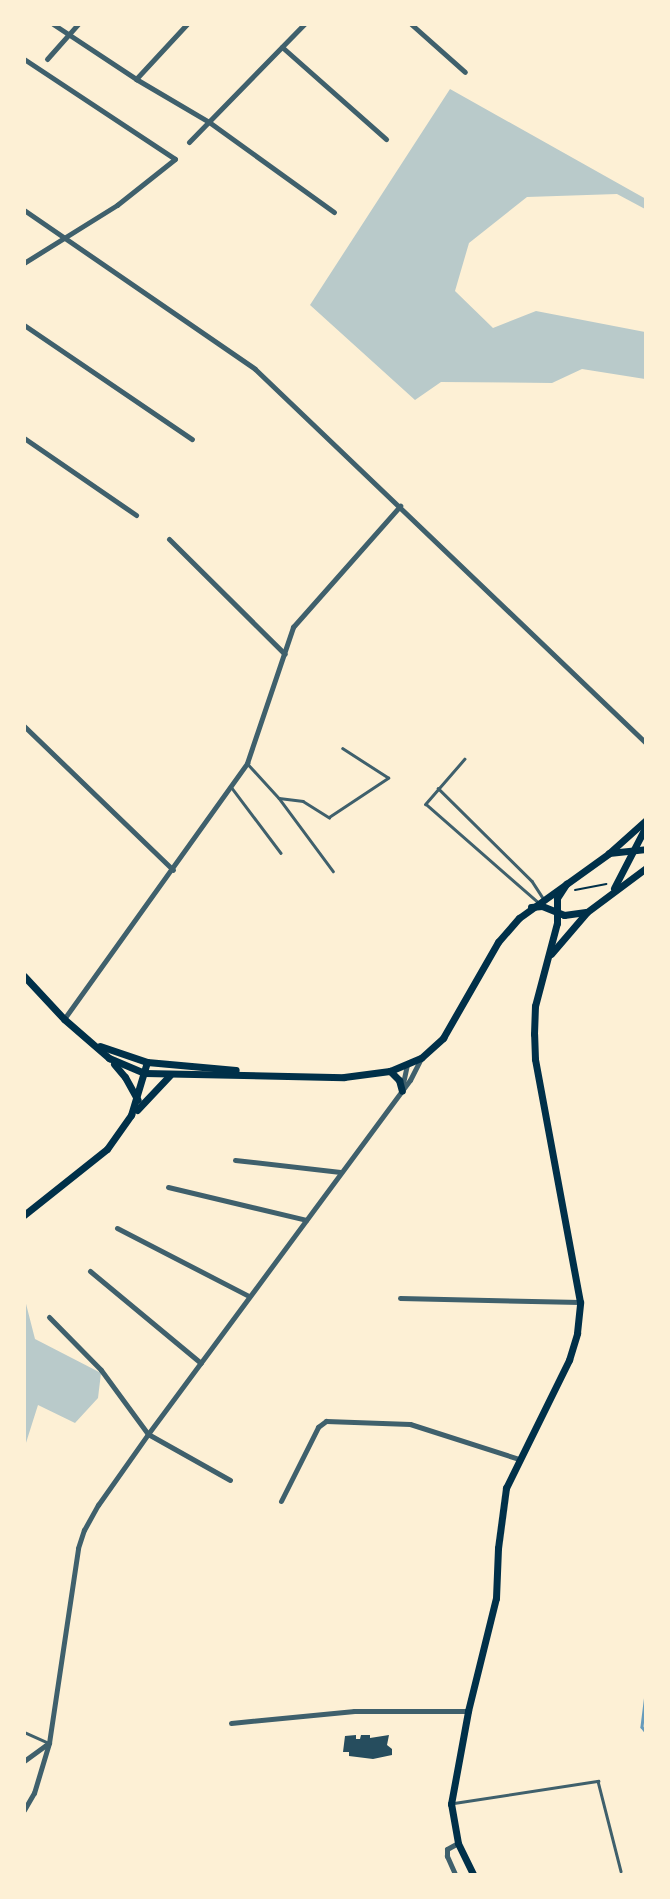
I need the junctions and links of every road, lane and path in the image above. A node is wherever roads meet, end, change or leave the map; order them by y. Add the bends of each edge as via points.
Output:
1 (53, 24) edge
2 (78, 24) edge
3 (187, 24) edge
4 (304, 24) edge
5 (411, 24) edge
6 (69, 35) junction
7 (282, 47) junction
8 (24, 59) edge
9 (47, 59) dead end
10 (464, 72) dead end
11 (136, 79) junction
12 (209, 122) junction
13 (386, 139) dead end
14 (189, 142) dead end
15 (24, 210) edge
16 (334, 212) dead end
17 (65, 236) junction
18 (24, 263) edge
19 (24, 325) edge
20 (24, 438) edge
21 (192, 439) dead end
22 (400, 506) junction
23 (136, 515) dead end
24 (169, 539) dead end
25 (285, 654) junction
26 (24, 726) edge
27 (646, 743) edge
28 (343, 748) dead end
29 (465, 759) dead end
30 (247, 763) junction
31 (232, 788) junction
32 (438, 788) junction
33 (279, 798) junction
34 (646, 820) edge
35 (646, 826) edge
36 (646, 849) edge
37 (632, 850) junction
38 (281, 853) dead end
39 (608, 853) junction
40 (646, 869) edge
41 (173, 870) junction
42 (332, 872) dead end
43 (566, 884) junction
44 (612, 892) junction
45 (537, 903) junction
46 (587, 912) junction
47 (557, 913) junction
48 (547, 960) junction
49 (24, 976) edge
50 (64, 1019) junction
51 (92, 1041) junction
52 (109, 1058) junction
53 (421, 1058) junction
54 (147, 1062) junction
55 (407, 1065) junction
56 (390, 1071) junction
57 (145, 1073) junction
58 (254, 1073) junction
59 (170, 1075) junction
60 (402, 1091) junction
61 (138, 1100) junction
62 (131, 1115) junction
63 (235, 1160) dead end
64 (340, 1172) junction
65 (167, 1187) dead end
66 (25, 1215) edge
67 (306, 1220) junction
68 (117, 1228) dead end
69 (90, 1271) dead end
70 (249, 1296) junction
71 (400, 1298) dead end
72 (580, 1302) junction
73 (49, 1317) dead end
74 (201, 1363) junction
75 (148, 1434) junction
76 (519, 1459) junction
77 (230, 1479) dead end
78 (281, 1501) dead end
79 (468, 1711) junction
80 (231, 1723) dead end
81 (24, 1732) edge
82 (49, 1743) junction
83 (24, 1761) edge
84 (451, 1804) junction
85 (24, 1810) edge
86 (458, 1843) junction
87 (621, 1871) dead end
88 (456, 1874) edge
89 (473, 1874) edge

1 - 6 street
2 - 6 street
3 - 11 street
4 - 7 street
5 - 10 street
6 - 9 street
6 - 11 street
7 - 12 street
7 - 13 street
8 - 17 street via 176,159 117,205
11 - 12 street
12 - 14 street
12 - 16 street
15 - 17 street
17 - 18 street
17 - 22 street via 255,369
19 - 21 street
20 - 23 street
22 - 25 street via 293,627
22 - 27 street
24 - 25 street
25 - 30 street
26 - 41 street
28 - 33 lane via 388,776 387,780 329,817 303,801
29 - 32 lane
30 - 31 street
30 - 33 lane
31 - 38 lane
31 - 41 street
32 - 45 lane via 532,881
32 - 45 lane via 425,803
33 - 42 lane
34 - 39 main road
35 - 37 main road
36 - 37 main road
37 - 39 main road
37 - 44 main road
39 - 43 main road
40 - 44 main road
41 - 50 street
43 - 44 path via 571,890 606,883
43 - 45 main road
43 - 47 main road via 556,898
44 - 46 main road
45 - 47 main road
45 - 53 main road via 498,942 443,1038
46 - 47 main road
46 - 48 main road
47 - 48 main road
48 - 72 main road via 535,1006 535,1059
49 - 50 main road
50 - 51 main road
51 - 52 main road
51 - 54 main road
52 - 57 main road
52 - 61 main road
53 - 55 main road
53 - 60 street
54 - 57 main road
54 - 58 main road
55 - 56 main road
55 - 60 street
56 - 58 main road via 344,1076
56 - 60 main road
57 - 59 main road
57 - 61 main road
58 - 59 main road
59 - 62 main road
60 - 64 street
61 - 62 main road
62 - 66 main road via 107,1149
63 - 64 street
64 - 67 street
65 - 67 street
67 - 70 street
68 - 70 street
69 - 74 street
70 - 74 street
71 - 72 street
72 - 76 main road via 569,1360
73 - 75 street via 101,1370
74 - 75 street
75 - 77 street
75 - 82 street via 84,1530 78,1548
76 - 78 street via 410,1424 326,1421 318,1427
76 - 79 main road via 506,1488 496,1598
79 - 80 street via 354,1711
79 - 84 main road
81 - 82 lane
82 - 83 street
82 - 85 street
84 - 86 main road
84 - 87 lane via 598,1781
86 - 88 street via 447,1849
86 - 89 main road

